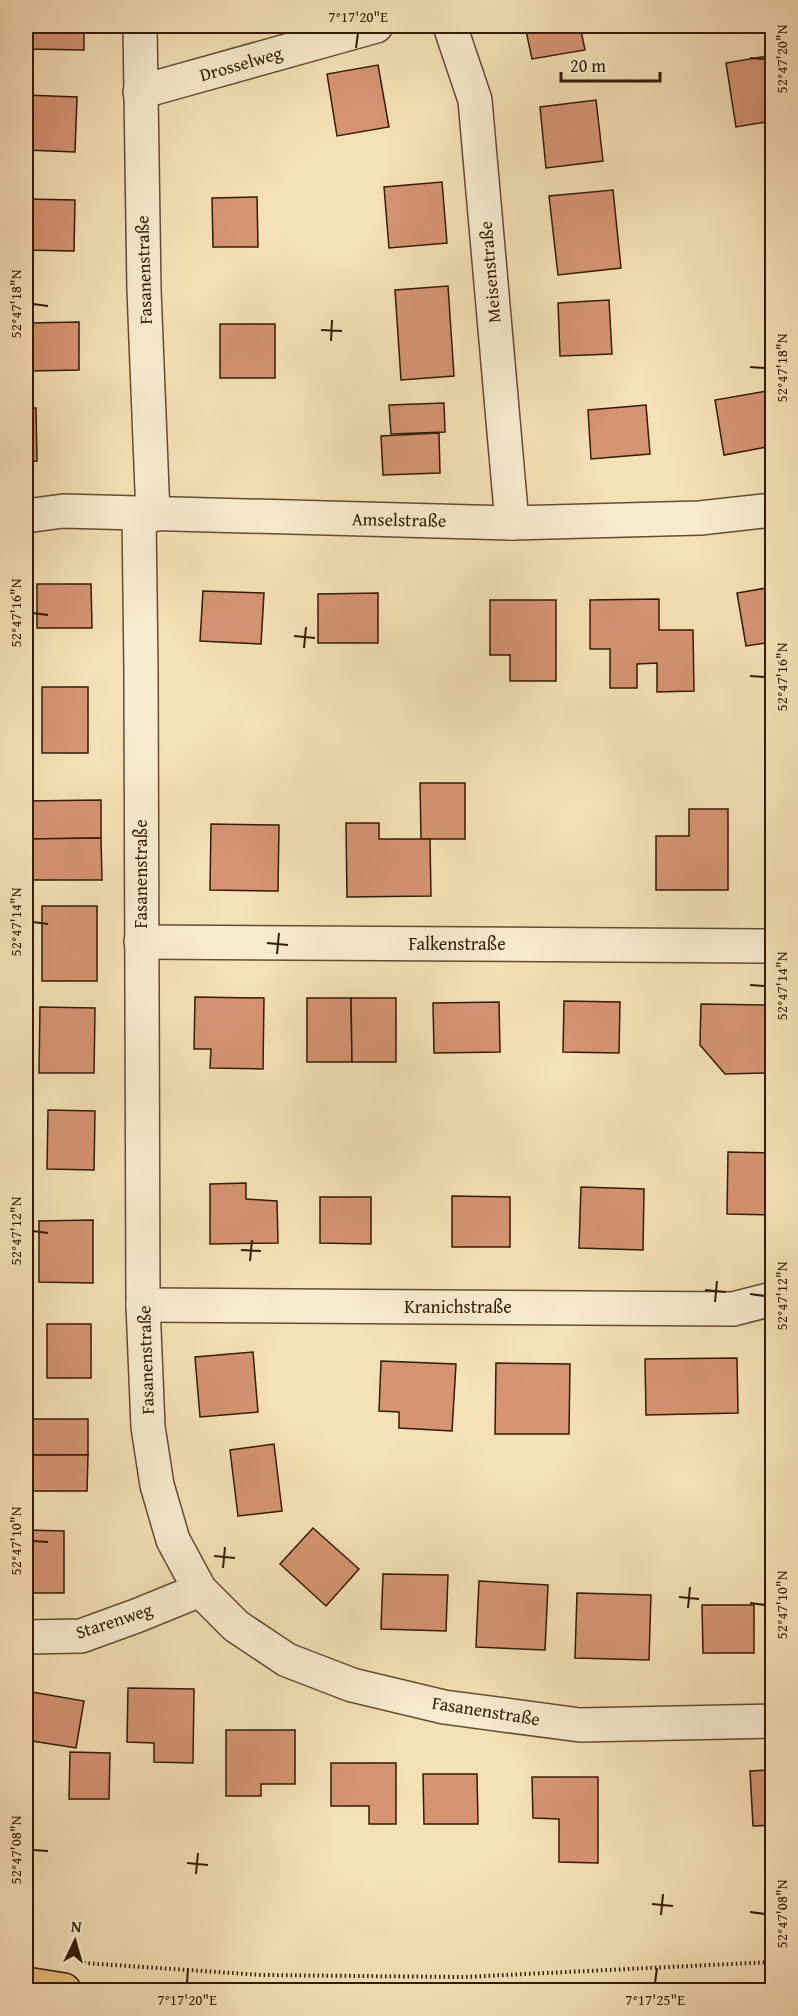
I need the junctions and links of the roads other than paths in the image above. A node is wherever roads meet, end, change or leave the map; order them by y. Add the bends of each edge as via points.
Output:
1 (140, 26) edge
2 (376, 26) edge
3 (450, 26) edge
4 (140, 92) junction
5 (772, 510) edge
6 (146, 514) junction
7 (26, 516) edge
8 (512, 523) junction
9 (141, 942) junction
10 (772, 946) edge
11 (772, 1299) edge
12 (143, 1305) junction
13 (200, 1590) junction
14 (26, 1637) edge
15 (772, 1721) edge
16 (26, 1984) edge
17 (64, 1990) edge

1 - 4 street, Fasanenstraße
2 - 4 street, Drosselweg
3 - 8 street, Meisenstraße via 476,100
4 - 6 street, Fasanenstraße
5 - 8 street, Amselstraße via 700,518
6 - 7 street, Amselstraße via 63,511
6 - 8 street, Amselstraße
6 - 9 street, Fasanenstraße via 141,672
9 - 10 street, Falkenstraße
9 - 12 street, Fasanenstraße
11 - 12 street, Kranichstraße via 733,1309
12 - 13 street, Fasanenstraße via 148,1427 157,1485 173,1539
13 - 14 street, Starenweg via 81,1636
13 - 15 street, Fasanenstraße via 236,1626 287,1660 352,1685 444,1707 580,1725
16 - 17 main road

